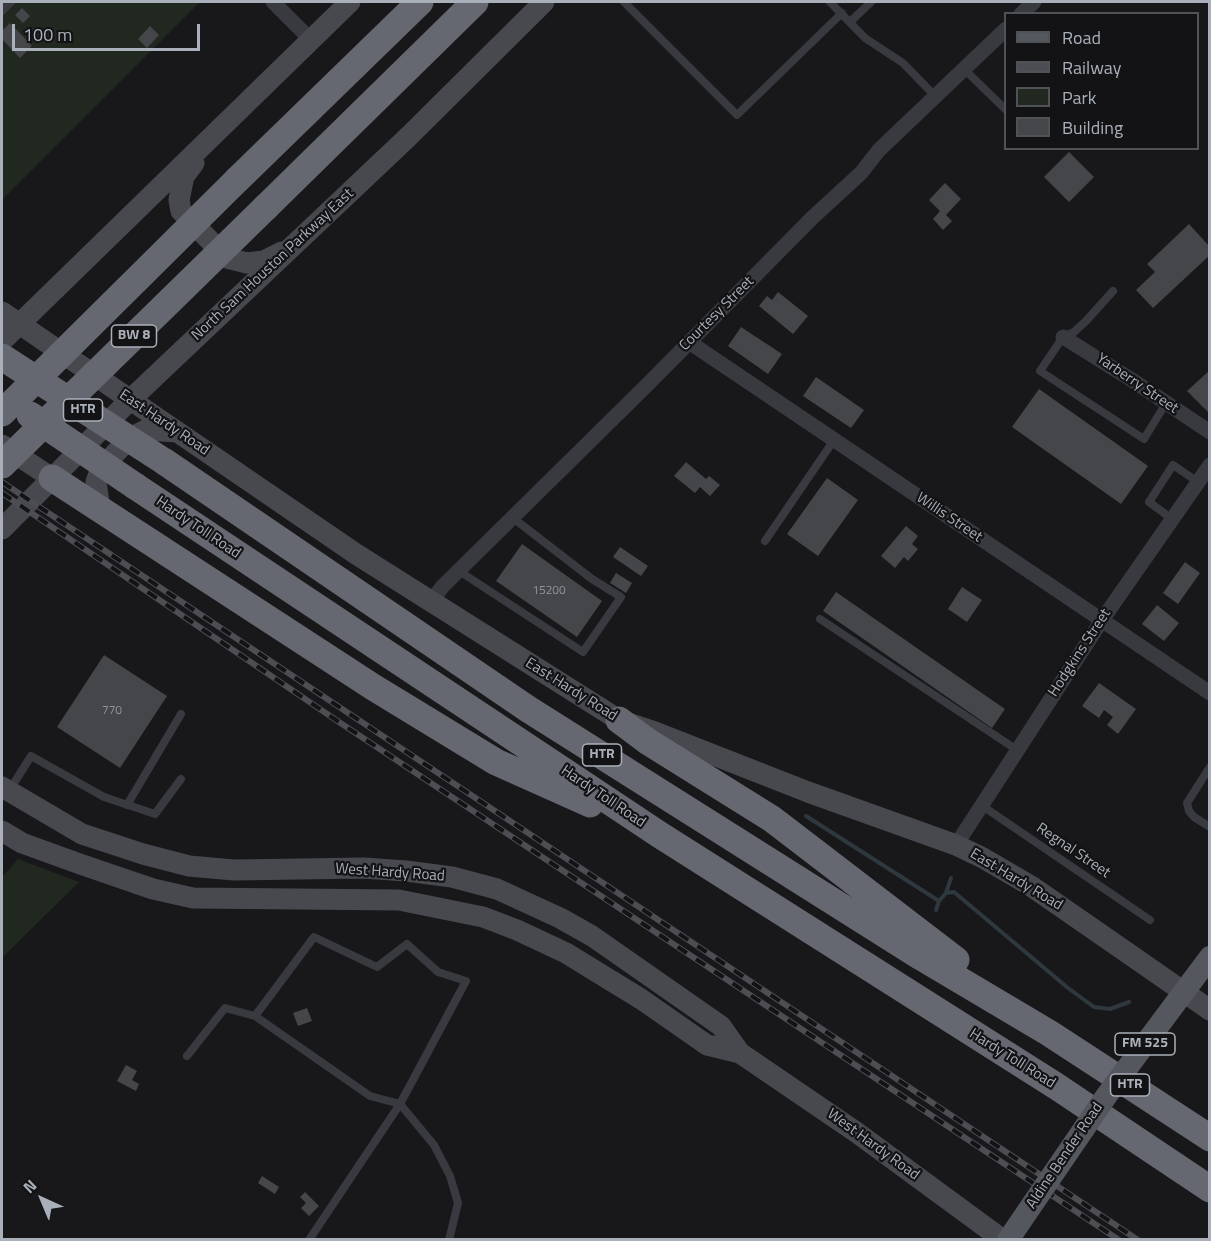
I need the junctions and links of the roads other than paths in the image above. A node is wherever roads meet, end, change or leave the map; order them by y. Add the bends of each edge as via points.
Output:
1 (11, 2) edge
2 (273, 2) edge
3 (350, 2) edge
4 (420, 2) edge
5 (475, 2) edge
6 (544, 2) edge
7 (624, 2) edge
8 (830, 2) edge
9 (871, 2) edge
10 (2, 11) edge
11 (842, 13) junction
12 (850, 22) junction
13 (1004, 30) edge
14 (311, 40) junction
15 (963, 69) junction
16 (935, 96) junction
17 (1004, 109) edge
18 (212, 138) junction
19 (292, 248) junction
20 (1113, 291) dead end
21 (2, 312) edge
22 (20, 324) junction
23 (1064, 337) junction
24 (2, 341) edge
25 (689, 342) junction
26 (2, 357) edge
27 (2, 396) edge
28 (130, 400) junction
29 (1166, 403) junction
30 (2, 413) edge
31 (177, 432) junction
32 (1209, 432) edge
33 (834, 440) junction
34 (2, 445) edge
35 (2, 465) edge
36 (1209, 465) edge
37 (52, 478) junction
38 (1198, 482) junction
39 (100, 510) junction
40 (513, 518) junction
41 (1172, 519) junction
42 (2, 529) edge
43 (765, 541) dead end
44 (459, 571) junction
45 (431, 602) junction
46 (820, 619) dead end
47 (1102, 620) junction
48 (1209, 693) edge
49 (181, 714) dead end
50 (619, 720) junction
51 (1017, 750) junction
52 (1209, 767) edge
53 (181, 779) dead end
54 (5, 790) edge
55 (127, 805) junction
56 (981, 805) junction
57 (1209, 827) edge
58 (2, 831) edge
59 (82, 834) junction
60 (660, 836) junction
61 (956, 845) junction
62 (67, 860) junction
63 (536, 909) junction
64 (1150, 920) dead end
65 (517, 930) junction
66 (1206, 962) edge
67 (1183, 993) junction
68 (1209, 1010) edge
69 (255, 1016) junction
70 (1049, 1033) junction
71 (740, 1053) junction
72 (187, 1056) dead end
73 (399, 1104) junction
74 (1209, 1138) edge
75 (1209, 1190) edge
76 (309, 1239) edge
77 (449, 1239) edge
78 (1003, 1239) edge
79 (1008, 1239) edge

1 - 10 lane
2 - 14 street
3 - 14 main road
4 - 30 highway, BW 8, bridge
5 - 35 highway, BW 8, bridge
6 - 19 main road, North Sam Houston Parkway East
7 - 11 lane via 737,115
8 - 11 lane
9 - 12 lane
11 - 12 lane
12 - 16 lane via 865,38 903,63
13 - 15 street, Courtesy Street
14 - 18 main road
15 - 16 street, Courtesy Street
15 - 17 lane
16 - 25 street, Courtesy Street
18 - 19 main road via 184,176 181,211 227,258 247,263 264,261
18 - 22 main road
19 - 28 main road, North Sam Houston Parkway East
20 - 23 lane via 1086,321
21 - 22 main road, East Hardy Road
22 - 24 main road
22 - 28 main road, East Hardy Road
23 - 29 street, Yarberry Street
23 - 29 lane via 1040,371 1144,440
25 - 33 street, Willis Street
25 - 40 street, Courtesy Street
26 - 70 highway, HTR, bridge via 165,462 528,709 921,957
27 - 60 highway, Hardy Toll Road / HTR, bridge
28 - 31 main road, East Hardy Road
28 - 37 main road, North Sam Houston Parkway East
29 - 32 street, Yarberry Street
31 - 39 main road via 146,430 130,438 108,460 96,482
31 - 45 main road, East Hardy Road
33 - 43 lane
33 - 47 street, Willis Street
34 - 37 main road
36 - 38 street, Hodgkins Street
37 - 39 highway
37 - 42 main road, North Sam Houston Parkway East
38 - 41 street, Hodgkins Street
38 - 41 lane via 1173,465 1149,502
39 - 60 highway via 496,762
40 - 44 street, Courtesy Street
40 - 44 lane via 621,597 584,652
41 - 47 street, Hodgkins Street
44 - 45 street, Courtesy Street
45 - 50 main road, East Hardy Road
46 - 51 lane
47 - 48 street, Willis Street
47 - 51 street, Hodgkins Street
49 - 55 lane
50 - 61 main road, East Hardy Road
50 - 70 highway via 772,819
51 - 56 street, Hodgkins Street
52 - 57 lane via 1187,803 1188,811
53 - 55 lane via 155,814
54 - 55 lane via 31,756 104,798
54 - 59 main road, West Hardy Road
56 - 61 street, Hodgkins Street
56 - 64 lane, Regnal Street
58 - 62 main road, West Hardy Road
59 - 62 main road
59 - 63 main road, West Hardy Road via 189,866 234,870 364,868 452,877 497,889
60 - 75 highway, Hardy Toll Road / HTR via 1056,1086
61 - 67 main road, East Hardy Road via 1031,886
62 - 65 main road, West Hardy Road via 193,898 399,900 483,917
63 - 65 main road
63 - 71 main road, West Hardy Road via 592,936 721,1026
65 - 71 main road, West Hardy Road via 566,953 708,1045
66 - 67 main road, Aldine Bender Road / FM 525
67 - 68 main road, East Hardy Road
67 - 79 main road, Aldine Bender Road / FM 525, bridge
69 - 72 lane via 225,1008
69 - 73 lane via 370,1096
69 - 73 lane via 314,937 377,967 407,944 438,972 466,981
70 - 74 highway, HTR
71 - 78 main road, West Hardy Road
73 - 76 lane
73 - 77 lane via 434,1145 450,1176 458,1203

